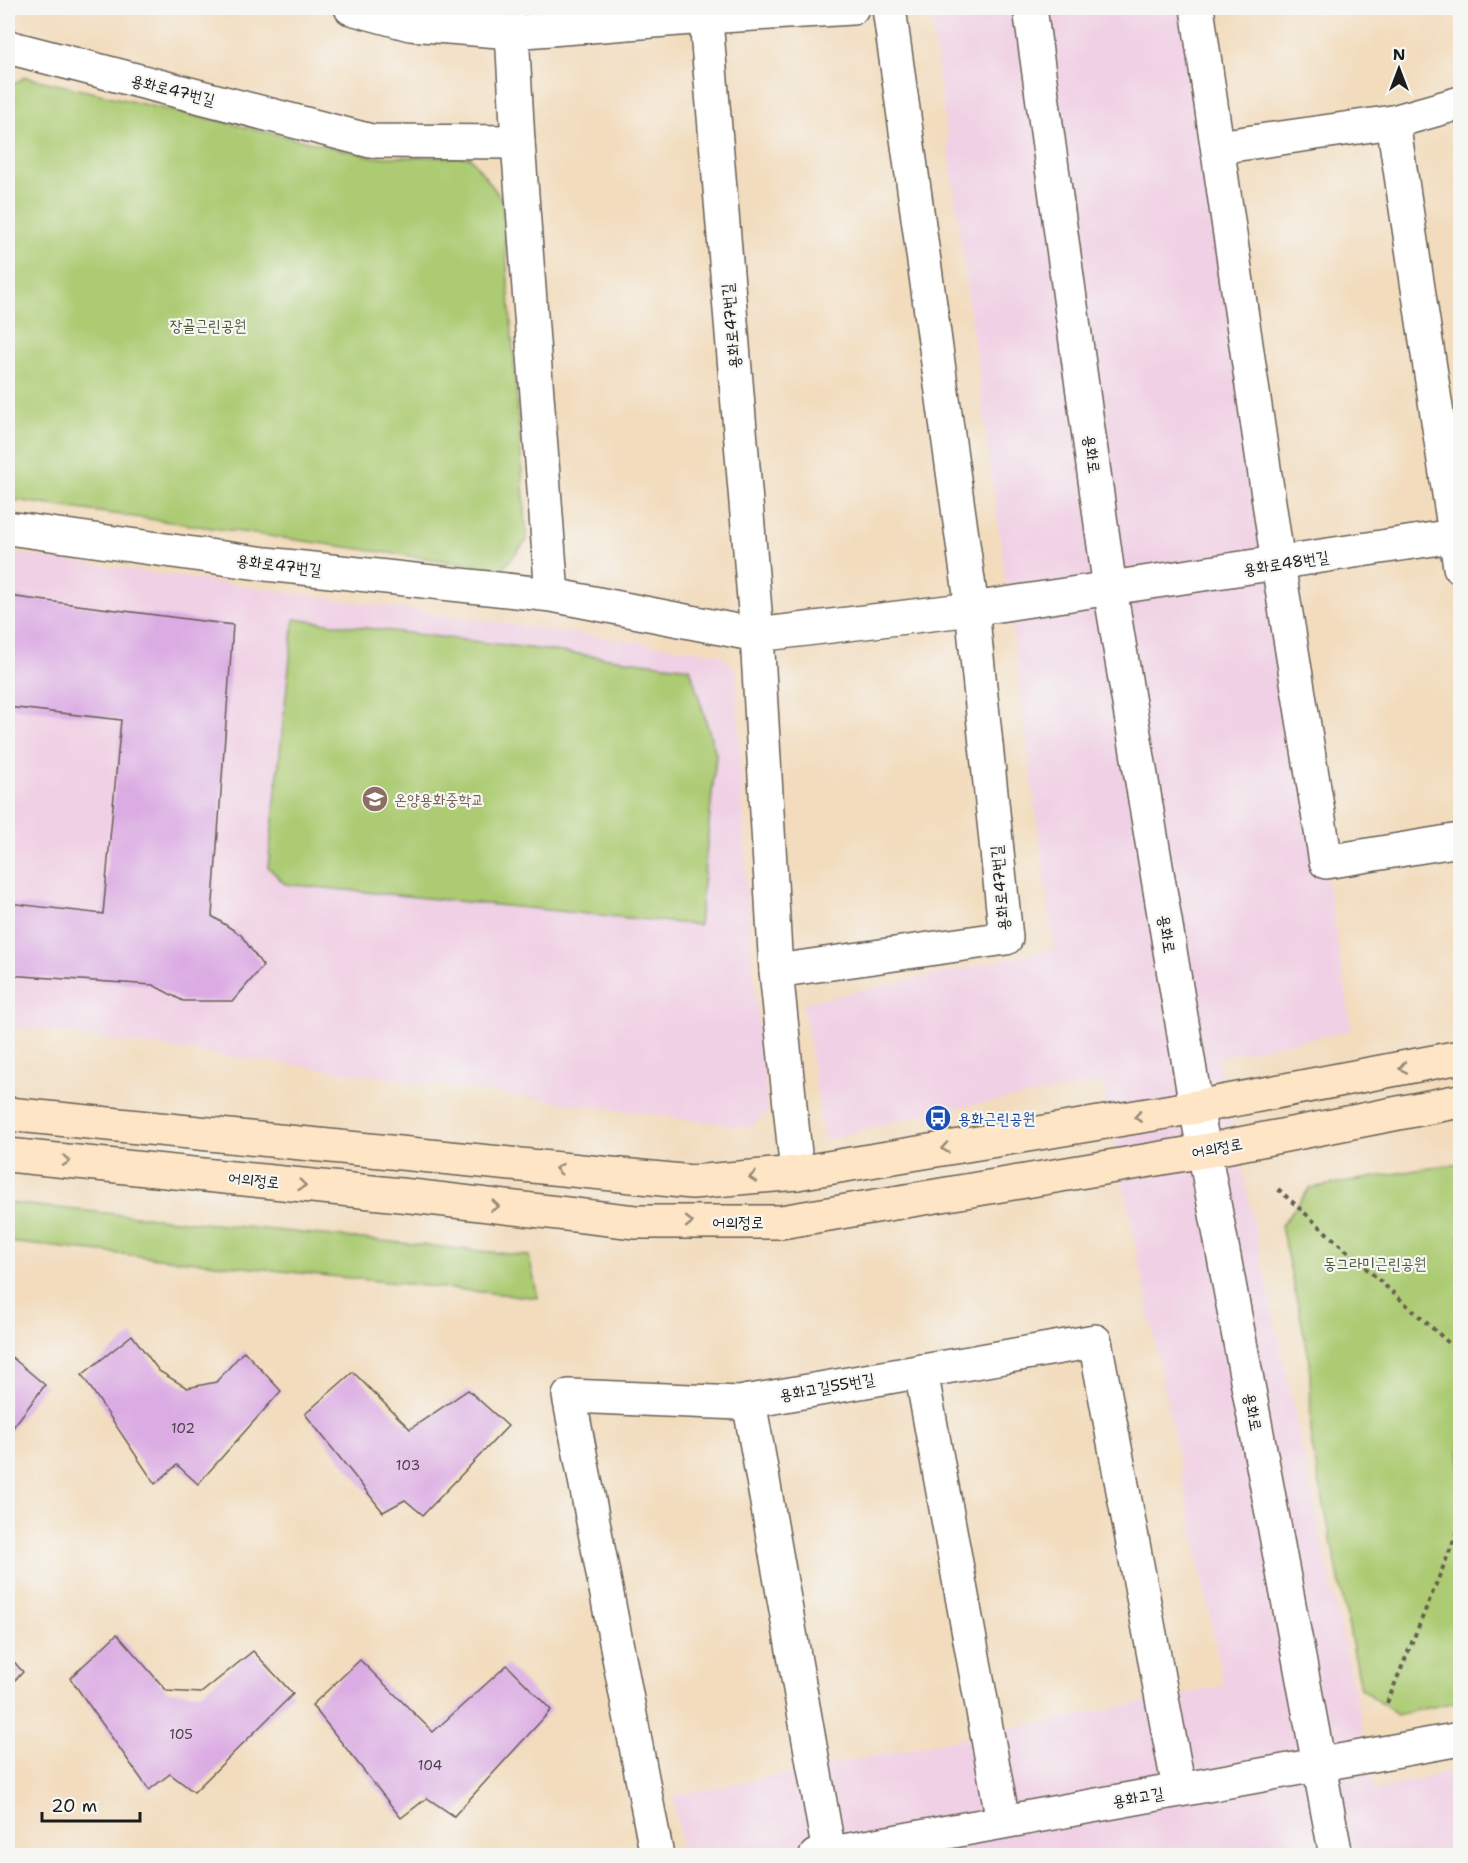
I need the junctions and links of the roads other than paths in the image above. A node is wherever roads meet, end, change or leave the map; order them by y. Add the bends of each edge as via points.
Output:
1 (351, 8) edge
2 (852, 8) edge
3 (889, 8) edge
4 (1029, 8) edge
5 (1197, 8) edge
6 (705, 12) edge
7 (512, 32) junction
8 (8, 47) edge
9 (1461, 103) edge
10 (1393, 122) junction
11 (518, 142) junction
12 (1218, 147) junction
13 (8, 528) edge
14 (1459, 546) edge
15 (1278, 564) junction
16 (1110, 589) junction
17 (552, 595) junction
18 (972, 609) junction
19 (757, 635) junction
20 (1461, 840) edge
21 (776, 970) junction
22 (1461, 1057) edge
23 (1461, 1101) edge
24 (1196, 1107) junction
25 (8, 1114) edge
26 (1204, 1151) junction
27 (8, 1155) edge
28 (797, 1173) junction
29 (921, 1371) junction
30 (749, 1401) junction
31 (1461, 1739) edge
32 (1319, 1764) junction
33 (1179, 1789) junction
34 (1003, 1821) junction
35 (823, 1854) edge
36 (657, 1856) edge
37 (1336, 1856) edge

1 - 7 street via 410,24
2 - 6 street
3 - 18 street, 용화로47번길
4 - 16 street, 용화로
5 - 12 street
6 - 7 street
6 - 19 street, 용화로47번길
7 - 11 street
8 - 11 street, 용화로47번길 via 371,141
9 - 10 street
10 - 12 street
10 - 14 street
11 - 17 street
12 - 15 street
13 - 17 street, 용화로47번길 via 266,564
14 - 15 street, 용화로48번길
15 - 16 street, 용화로48번길
15 - 20 street via 1326,861
16 - 18 street, 용화로47번길
16 - 24 street, 용화로
17 - 19 street, 용화로47번길
18 - 19 street, 용화로47번길
18 - 21 street, 용화로47번길 via 1006,938
19 - 21 street, 용화로47번길
21 - 28 street, 용화로47번길
22 -> 24 main road
23 - 26 main road, 어의정로
24 - 26 street, 용화로
24 -> 28 main road
28 -> 25 main road via 692,1182
27 -> 26 main road, 어의정로 via 635,1222 781,1222
26 - 32 street, 용화로
29 - 30 street, 용화고길55번길
29 - 33 street, 용화고길55번길 via 1095,1341
29 - 34 street
30 - 35 street
30 - 36 street, 용화고길55번길 via 569,1396
31 - 32 street, 용화고길
32 - 33 street, 용화고길
32 - 37 street, 용화로
33 - 34 street, 용화고길
34 - 35 street, 용화고길

